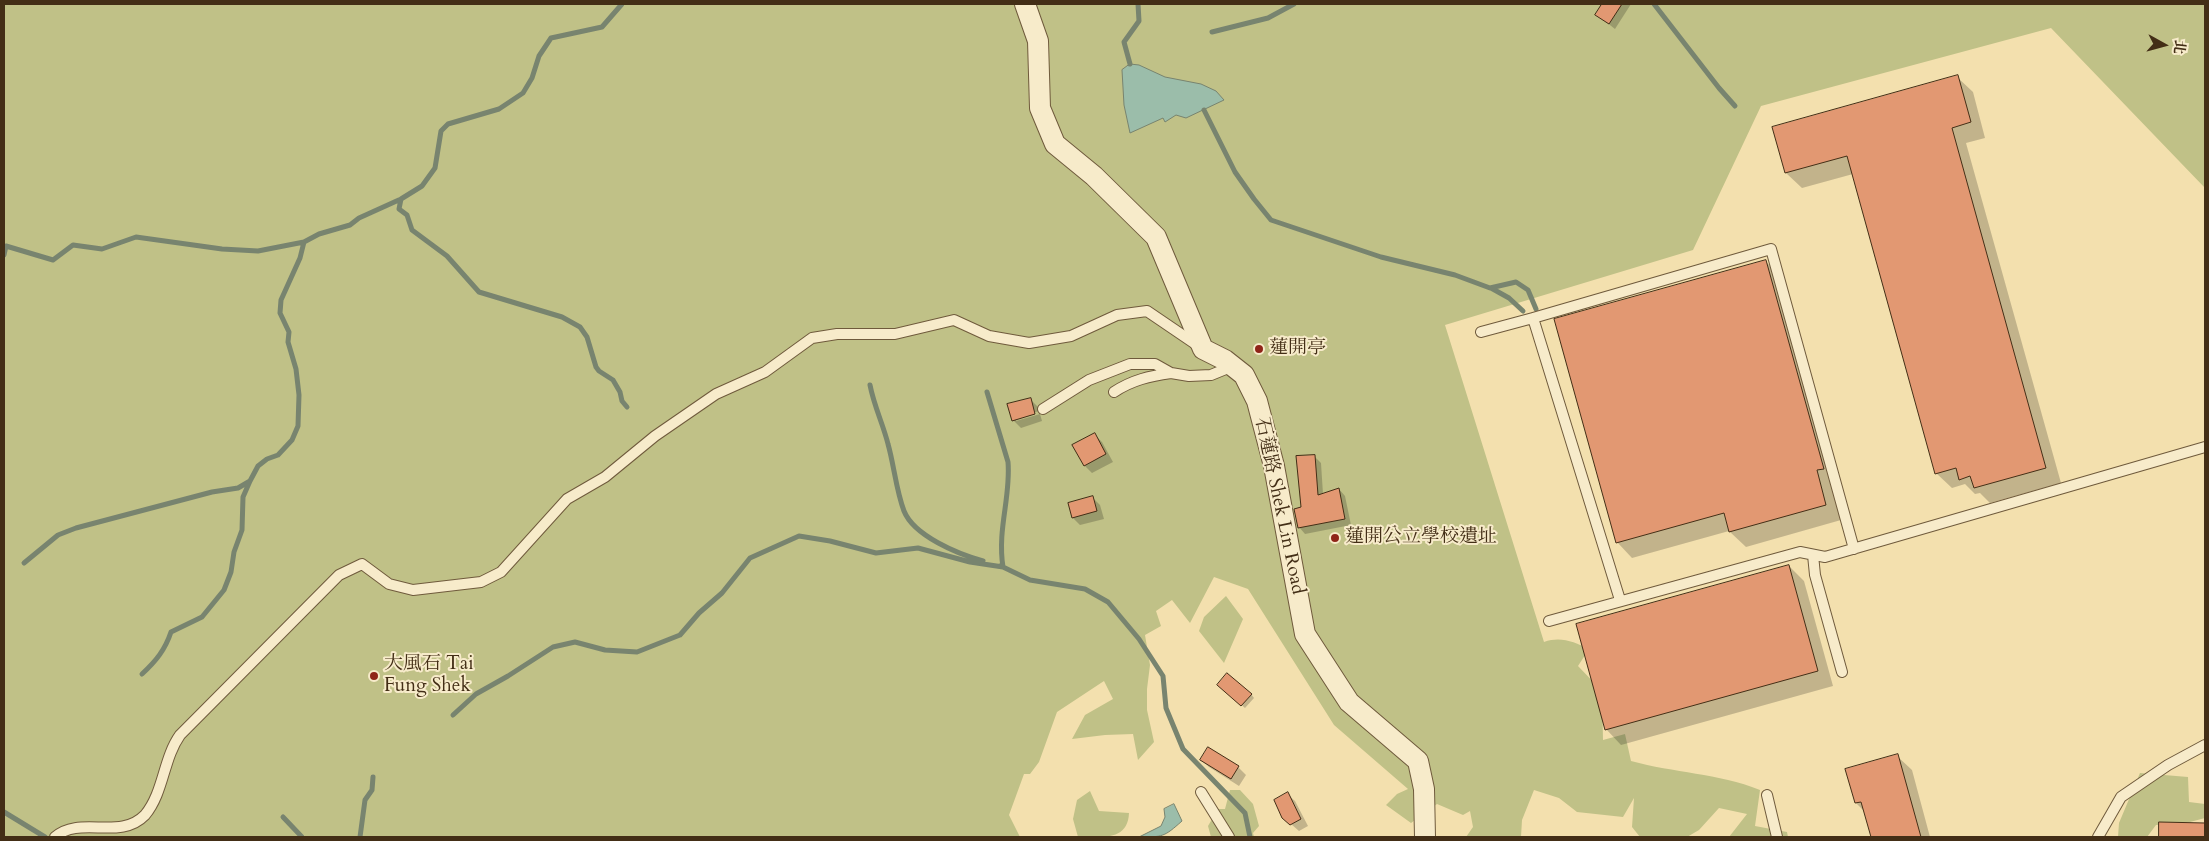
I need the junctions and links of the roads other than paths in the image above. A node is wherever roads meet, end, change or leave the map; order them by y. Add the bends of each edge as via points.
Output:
1 (1025, 4) edge
2 (1533, 318) junction
3 (1481, 332) dead end
4 (1203, 349) junction
5 (1233, 366) junction
6 (1172, 373) junction
7 (1114, 392) dead end
8 (1043, 409) dead end
9 (2205, 447) edge
10 (1854, 549) junction
11 (1813, 555) junction
12 (1620, 600) junction
13 (1550, 621) dead end
14 (1842, 672) dead end
15 (2205, 745) edge
16 (1201, 792) dead end
17 (1767, 795) dead end
18 (55, 837) edge
19 (1230, 837) edge
20 (1426, 837) edge
21 (1777, 837) edge
22 (2098, 837) edge

1 - 4 street via 1038,41 1040,108 1055,144 1094,176 1156,237
2 - 3 lane
2 - 10 lane via 1771,249
2 - 12 lane
4 - 5 street, 石蓮路 Shek Lin Road
4 - 18 lane via 1147,311 1117,315 1071,336 1029,343 989,336 954,320 895,334 837,334 812,338 765,372 716,394 655,436 605,477 566,499 501,572 481,582 413,590 389,584 362,564 340,575 180,735 173,745 155,797 140,819 120,829 71,829
5 - 6 lane via 1211,375
5 - 20 street, 石蓮路 Shek Lin Road via 1244,375 1258,401 1274,466 1305,634 1349,702 1418,761 1424,789
6 - 7 lane via 1126,384
6 - 8 lane via 1155,364 1130,364 1089,380
9 - 10 lane
10 - 11 lane via 1826,557
11 - 12 lane via 1800,552
11 - 14 lane via 1815,576
12 - 13 lane
15 - 22 lane via 2168,765 2122,797
16 - 19 lane
17 - 21 lane

